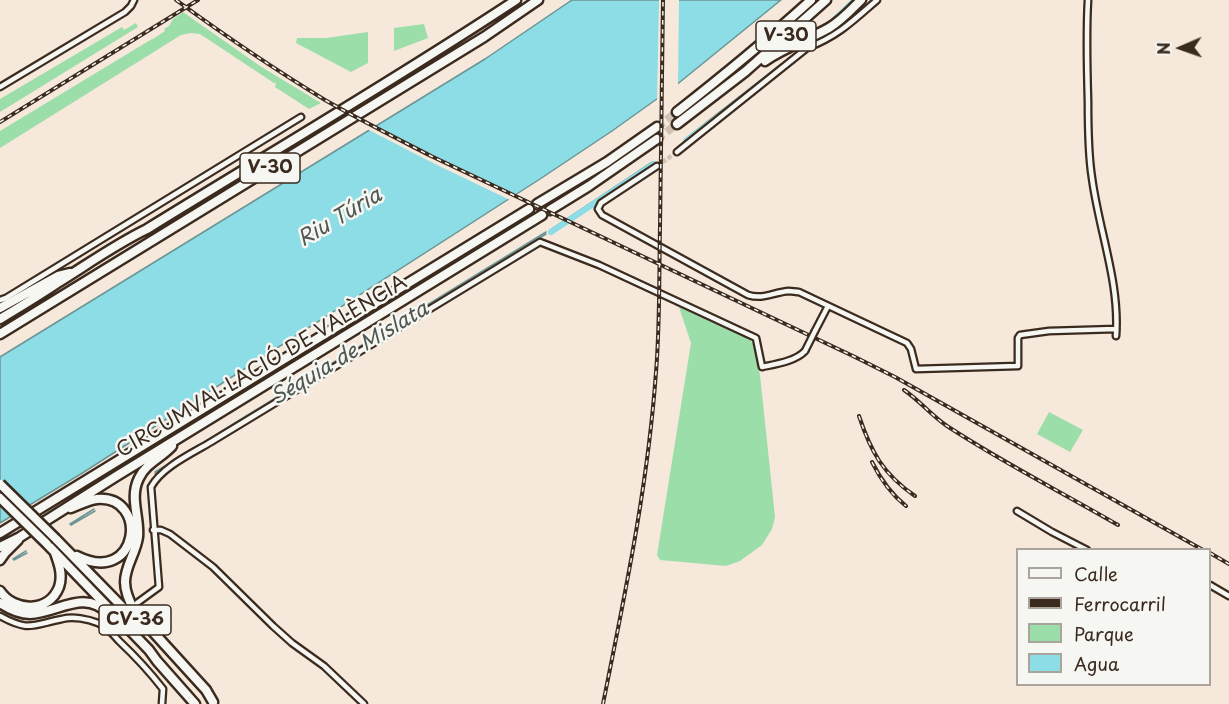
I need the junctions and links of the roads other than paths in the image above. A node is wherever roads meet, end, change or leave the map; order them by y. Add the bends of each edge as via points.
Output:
1 (134, 0) edge
2 (516, 0) edge
3 (538, 0) edge
4 (811, 0) edge
5 (823, 0) edge
6 (861, 0) edge
7 (877, 0) edge
8 (1088, 0) edge
9 (739, 64) junction
10 (746, 71) junction
11 (0, 87) edge
12 (677, 112) tunnel mouth
13 (301, 117) dead end
14 (677, 124) tunnel mouth
15 (657, 127) tunnel mouth
16 (657, 138) tunnel mouth
17 (677, 152) tunnel mouth
18 (657, 166) tunnel mouth
19 (73, 272) junction
20 (0, 300) edge
21 (828, 306) junction
22 (0, 308) edge
23 (0, 319) edge
24 (1116, 329) junction
25 (0, 334) edge
26 (1116, 336) dead end
27 (179, 438) junction
28 (0, 484) edge
29 (0, 498) edge
30 (66, 509) junction
31 (1017, 511) dead end
32 (153, 530) junction
33 (0, 533) edge
34 (20, 537) junction
35 (50, 547) junction
36 (0, 548) edge
37 (1085, 548) edge
38 (71, 554) junction
39 (0, 560) edge
40 (1211, 586) edge
41 (0, 591) edge
42 (1229, 596) edge
43 (0, 603) edge
44 (137, 603) dead end
45 (0, 616) edge
46 (114, 625) tunnel mouth
47 (109, 630) junction
48 (157, 661) junction
49 (214, 703) edge
50 (162, 704) edge
51 (195, 704) edge
52 (364, 704) edge

1 - 11 street via 125,12
2 - 19 highway, V-30 via 338,113
3 - 25 highway, V-30
4 - 9 highway, V-30
5 - 9 highway
5 - 10 highway, V-30
6 - 10 highway via 837,23
7 - 17 street via 827,40 807,48
8 - 24 street via 1090,160 1109,262
9 - 12 highway, V-30
10 - 14 highway, V-30
13 - 20 street
15 - 33 highway, CIRCUMVAL·LACIÓ DE VALÈNCIA via 607,162
16 - 27 highway, CIRCUMVAL·LACIÓ DE VALÈNCIA via 589,186
18 - 21 street via 601,203 598,209 602,215 748,296 799,292
19 - 22 highway via 58,276
19 - 23 highway, V-30
21 - 24 street via 907,344 916,369 1018,366 1020,335
21 - 32 street, bridge via 801,355 762,367 756,338 540,242 168,468 151,487
24 - 26 street
27 - 30 highway, CIRCUMVAL·LACIÓ DE VALÈNCIA
27 - 49 highway via 138,479 134,501 138,536 125,583 135,612
28 - 38 highway, CV-36, bridge
29 - 35 highway, CV-36, bridge
30 - 34 highway, CIRCUMVAL·LACIÓ DE VALÈNCIA
30 - 38 highway via 105,500 122,507 131,526 130,542 114,560 91,562
31 - 37 street
32 - 44 street via 159,587
32 - 52 street via 170,534 213,567 273,626
34 - 36 highway, CIRCUMVAL·LACIÓ DE VALÈNCIA
34 - 39 highway
35 - 41 highway via 60,578 59,587 48,601 24,607 7,600
35 - 48 highway, CV-36
38 - 49 highway, CV-36
40 - 42 street
43 - 48 highway via 29,614 75,602 91,603 105,610
45 - 47 street via 31,627 77,618 99,623
46 - 47 street
47 - 50 street via 163,689
48 - 51 highway, CV-36

